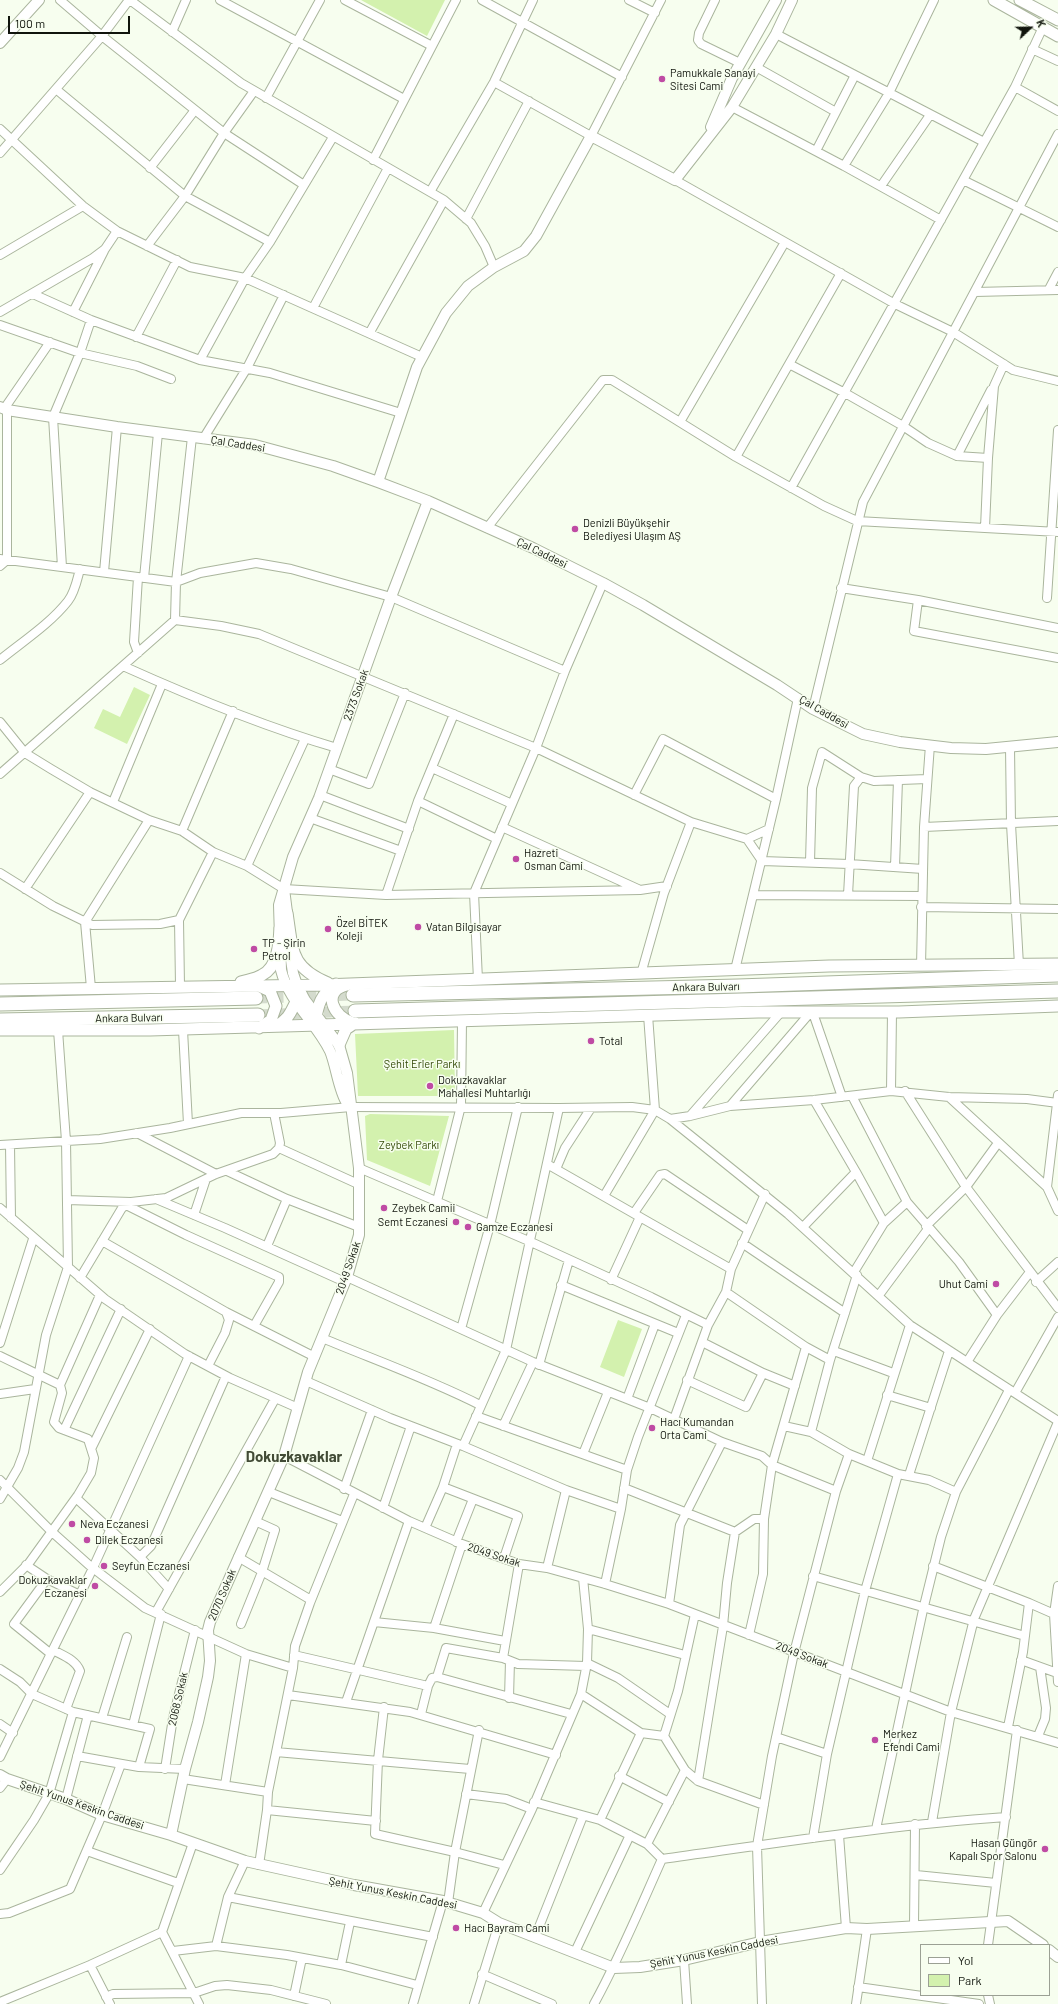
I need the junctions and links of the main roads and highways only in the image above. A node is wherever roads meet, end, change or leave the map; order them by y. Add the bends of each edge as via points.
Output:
1 (994, 0) edge
2 (1020, 0) edge
3 (1058, 20) edge
4 (1058, 36) edge
5 (287, 913) road end
6 (280, 928) road end
7 (1058, 964) edge
8 (1058, 975) edge
9 (334, 984) junction
10 (228, 986) junction
11 (353, 989) junction
12 (0, 990) edge
13 (1058, 991) edge
14 (257, 992) junction
15 (298, 993) junction
16 (0, 1004) edge
17 (1058, 1006) edge
18 (355, 1017) junction
19 (0, 1020) edge
20 (258, 1021) junction
21 (314, 1026) junction
22 (273, 1027) junction
23 (0, 1030) edge
24 (339, 1045) road end

1 - 4 main road
2 - 3 main road
5 - 9 main road via 290,935 299,964 312,975
6 - 10 main road via 277,952 267,972
7 - 11 main road via 829,966 478,980
8 - 11 main road, Ankara Bulvarı via 738,986
9 - 11 main road
9 - 15 main road
9 - 21 main road via 320,999
10 - 12 main road
10 - 14 main road
11 - 18 main road via 340,987 332,998 336,1013 345,1021
13 - 18 main road, Ankara Bulvarı
14 - 15 main road via 286,985
14 - 16 main road, Ankara Bulvarı
14 - 20 main road via 270,991 276,1006 271,1020
15 - 22 main road via 286,1021
17 - 18 main road via 462,1021
18 - 21 main road via 326,1026
18 - 24 main road
19 - 20 main road, Ankara Bulvarı
20 - 22 main road
20 - 23 main road via 183,1030
21 - 22 main road

